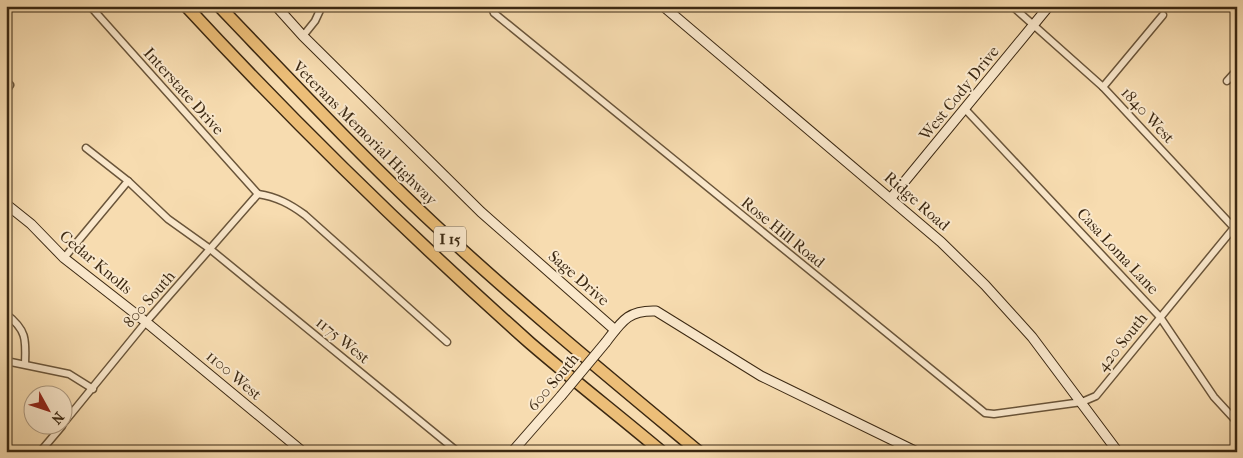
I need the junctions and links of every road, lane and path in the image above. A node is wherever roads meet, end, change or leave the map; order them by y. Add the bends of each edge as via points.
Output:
1 (90, 6) edge
2 (186, 6) edge
3 (219, 6) edge
4 (276, 6) edge
5 (322, 6) edge
6 (492, 6) edge
7 (662, 6) edge
8 (1012, 6) edge
9 (1049, 6) edge
10 (1163, 15) dead end
11 (1034, 24) junction
12 (303, 36) junction
13 (1237, 70) edge
14 (1227, 81) dead end
15 (8, 83) edge
16 (1103, 87) junction
17 (6, 91) edge
18 (965, 109) junction
19 (86, 148) dead end
20 (128, 181) junction
21 (258, 194) junction
22 (891, 198) junction
23 (6, 204) edge
24 (1236, 227) edge
25 (210, 249) junction
26 (64, 258) junction
27 (6, 314) edge
28 (1160, 317) junction
29 (146, 322) junction
30 (615, 330) junction
31 (448, 342) dead end
32 (6, 361) edge
33 (25, 364) junction
34 (93, 389) junction
35 (1082, 402) junction
36 (72, 413) edge
37 (1237, 422) edge
38 (53, 436) edge
39 (6, 447) edge
40 (12, 452) edge
41 (40, 452) edge
42 (303, 452) edge
43 (458, 452) edge
44 (512, 452) edge
45 (662, 452) edge
46 (700, 452) edge
47 (917, 452) edge
48 (1118, 452) edge

1 - 21 street, Interstate Drive
2 - 45 highway, I 15 via 320,146 419,240 532,344
3 - 46 highway, Veterans Memorial Highway / I 15 via 434,224 546,325
4 - 12 street, Sage Drive
5 - 12 street
6 - 35 street, Rose Hill Road via 494,13 975,408 994,414
7 - 22 street, Ridge Road
8 - 11 street, 1840 West
9 - 11 street, West Cody Drive
10 - 16 street
11 - 16 street, 1840 West
11 - 18 street, West Cody Drive
12 - 30 street, Sage Drive via 481,212
13 - 14 street
15 - 17 street
16 - 24 street, 1840 West
18 - 22 street, West Cody Drive
18 - 28 street, Casa Loma Lane
19 - 20 street, 1175 West
20 - 25 street, 1175 West via 168,219
20 - 26 street
21 - 25 street, 800 South
21 - 31 street via 288,202 305,215
22 - 35 street, Ridge Road via 985,285 1032,337
23 - 26 street, Cedar Knolls
24 - 28 street, 420 South
25 - 29 street, 800 South
25 - 43 street, 1175 West
26 - 29 street, Cedar Knolls
27 - 33 street via 18,323 26,339
28 - 35 street, 420 South via 1096,396
28 - 37 street, Casa Loma Lane via 1214,397
29 - 34 street, 800 South
29 - 42 street, 1100 West
30 - 44 street, 600 South, bridge
30 - 47 street, Sage Drive via 628,315 641,310 656,311 761,376
32 - 33 street
33 - 34 street via 69,374
34 - 36 street, 800 South
35 - 48 street, Ridge Road
38 - 41 street, 800 South
39 - 40 street

